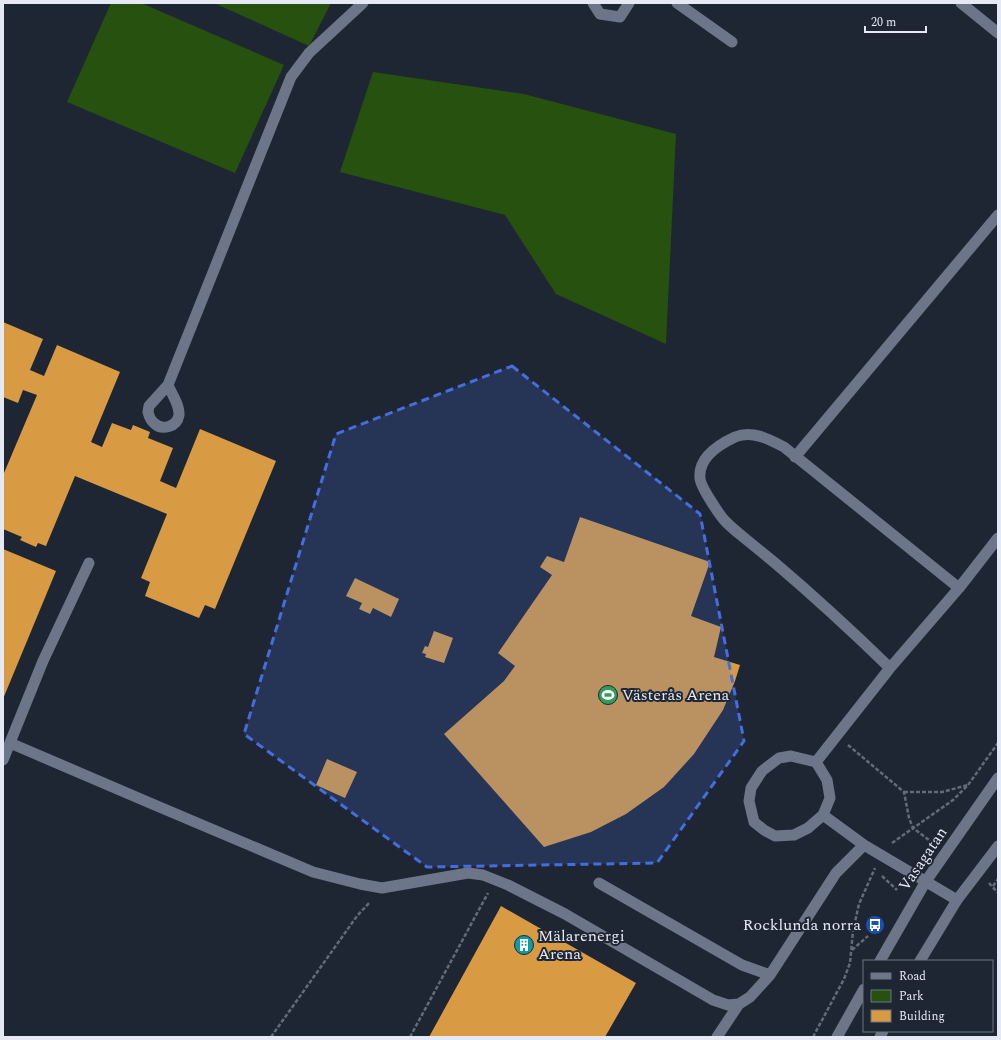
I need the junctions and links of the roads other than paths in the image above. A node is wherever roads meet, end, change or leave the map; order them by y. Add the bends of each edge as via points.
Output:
1 (363, 3) edge
2 (593, 3) edge
3 (629, 3) edge
4 (677, 3) edge
5 (961, 3) edge
6 (998, 34) edge
7 (732, 42) dead end
8 (998, 215) edge
9 (168, 385) dead end
10 (795, 457) junction
11 (998, 538) edge
12 (89, 563) dead end
13 (958, 588) junction
14 (890, 668) junction
15 (10, 743) junction
16 (3, 760) edge
17 (816, 762) junction
18 (998, 778) edge
19 (823, 815) junction
20 (864, 845) junction
21 (998, 846) edge
22 (926, 881) junction
23 (599, 883) dead end
24 (957, 900) junction
25 (881, 960) edge
26 (921, 960) edge
27 (770, 975) junction
28 (863, 991) edge
29 (739, 1004) junction
30 (717, 1037) edge
31 (837, 1037) edge

1 - 9 street via 309,54 291,78
2 - 3 street via 600,14 620,17
4 - 7 street
5 - 6 street
8 - 10 street
10 - 13 street
10 - 14 street via 772,440 756,435 740,436 724,442 711,451 701,466 699,479 727,523
11 - 13 street
12 - 15 street via 43,661
13 - 14 street
14 - 17 street
15 - 16 street
15 - 29 street via 314,872 382,888 468,873 484,875 565,914 713,1000 728,1005
17 - 19 street via 827,780 830,798
17 - 19 street via 791,756 779,758 762,771 751,788 749,801 754,822 775,836 794,835 808,828
18 - 22 street, Vasagatan
19 - 20 street
20 - 22 street
20 - 27 street via 836,873
21 - 24 street
22 - 24 street
22 - 25 street, Vasagatan
23 - 27 street via 742,965
24 - 26 street
27 - 29 street via 750,997
28 - 31 street
29 - 30 street

